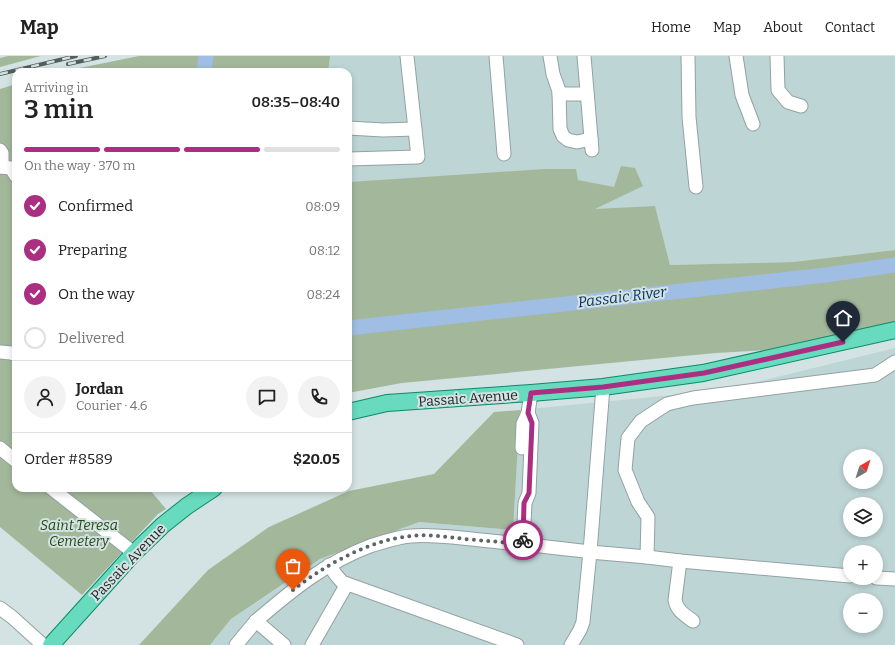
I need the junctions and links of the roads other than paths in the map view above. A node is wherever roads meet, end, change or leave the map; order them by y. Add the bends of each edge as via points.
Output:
1 (407, 56) edge
2 (496, 56) edge
3 (550, 56) edge
4 (584, 56) edge
5 (688, 56) edge
6 (736, 56) edge
7 (776, 56) edge
8 (587, 92) junction
9 (559, 94) junction
10 (801, 106) dead end
11 (753, 124) dead end
12 (352, 128) edge
13 (415, 129) junction
14 (0, 150) edge
15 (504, 154) dead end
16 (352, 159) edge
17 (1, 167) edge
18 (12, 170) edge
19 (696, 187) dead end
20 (895, 330) edge
21 (0, 352) edge
22 (12, 353) edge
23 (895, 362) edge
24 (603, 387) junction
25 (531, 393) junction
26 (352, 411) edge
27 (0, 441) edge
28 (7, 454) edge
29 (56, 492) edge
30 (208, 492) edge
31 (523, 544) junction
32 (590, 552) junction
33 (134, 553) junction
34 (647, 557) junction
35 (680, 561) junction
36 (330, 565) junction
37 (843, 575) edge
38 (883, 578) edge
39 (895, 579) edge
40 (347, 584) junction
41 (0, 608) edge
42 (256, 621) junction
43 (693, 621) dead end
44 (43, 645) edge
45 (51, 645) edge
46 (236, 645) edge
47 (284, 645) edge
48 (312, 645) edge
49 (517, 645) edge
50 (571, 645) edge

1 - 13 street
2 - 15 street
3 - 9 street
4 - 8 street
5 - 19 street via 689,117
6 - 11 street via 742,95
7 - 10 street via 778,90 788,102
8 - 9 street
8 - 9 street via 591,145 568,140 563,136 560,130
12 - 13 street
13 - 16 street via 418,157
14 - 17 street
17 - 18 street
20 - 24 main road, Passaic Avenue via 722,370
21 - 22 street
23 - 34 street via 875,375 692,398 666,404 641,421 628,438 625,470 638,502 648,517
24 - 25 main road, Passaic Avenue
24 - 32 street
25 - 26 main road, Passaic Avenue via 387,403
25 - 31 street via 528,413 532,423 529,493 524,503
27 - 28 street
29 - 33 street
30 - 33 main road, Passaic Avenue via 174,515
31 - 32 street
31 - 36 street via 432,535 410,536 384,541 352,553
32 - 34 street
32 - 50 street via 583,622
33 - 45 main road, Passaic Avenue
34 - 35 street
35 - 37 street
35 - 43 street via 676,606
36 - 40 street via 342,582
36 - 42 street via 302,583
38 - 39 street
40 - 48 street
40 - 49 street
41 - 44 street
42 - 46 street
42 - 47 street

